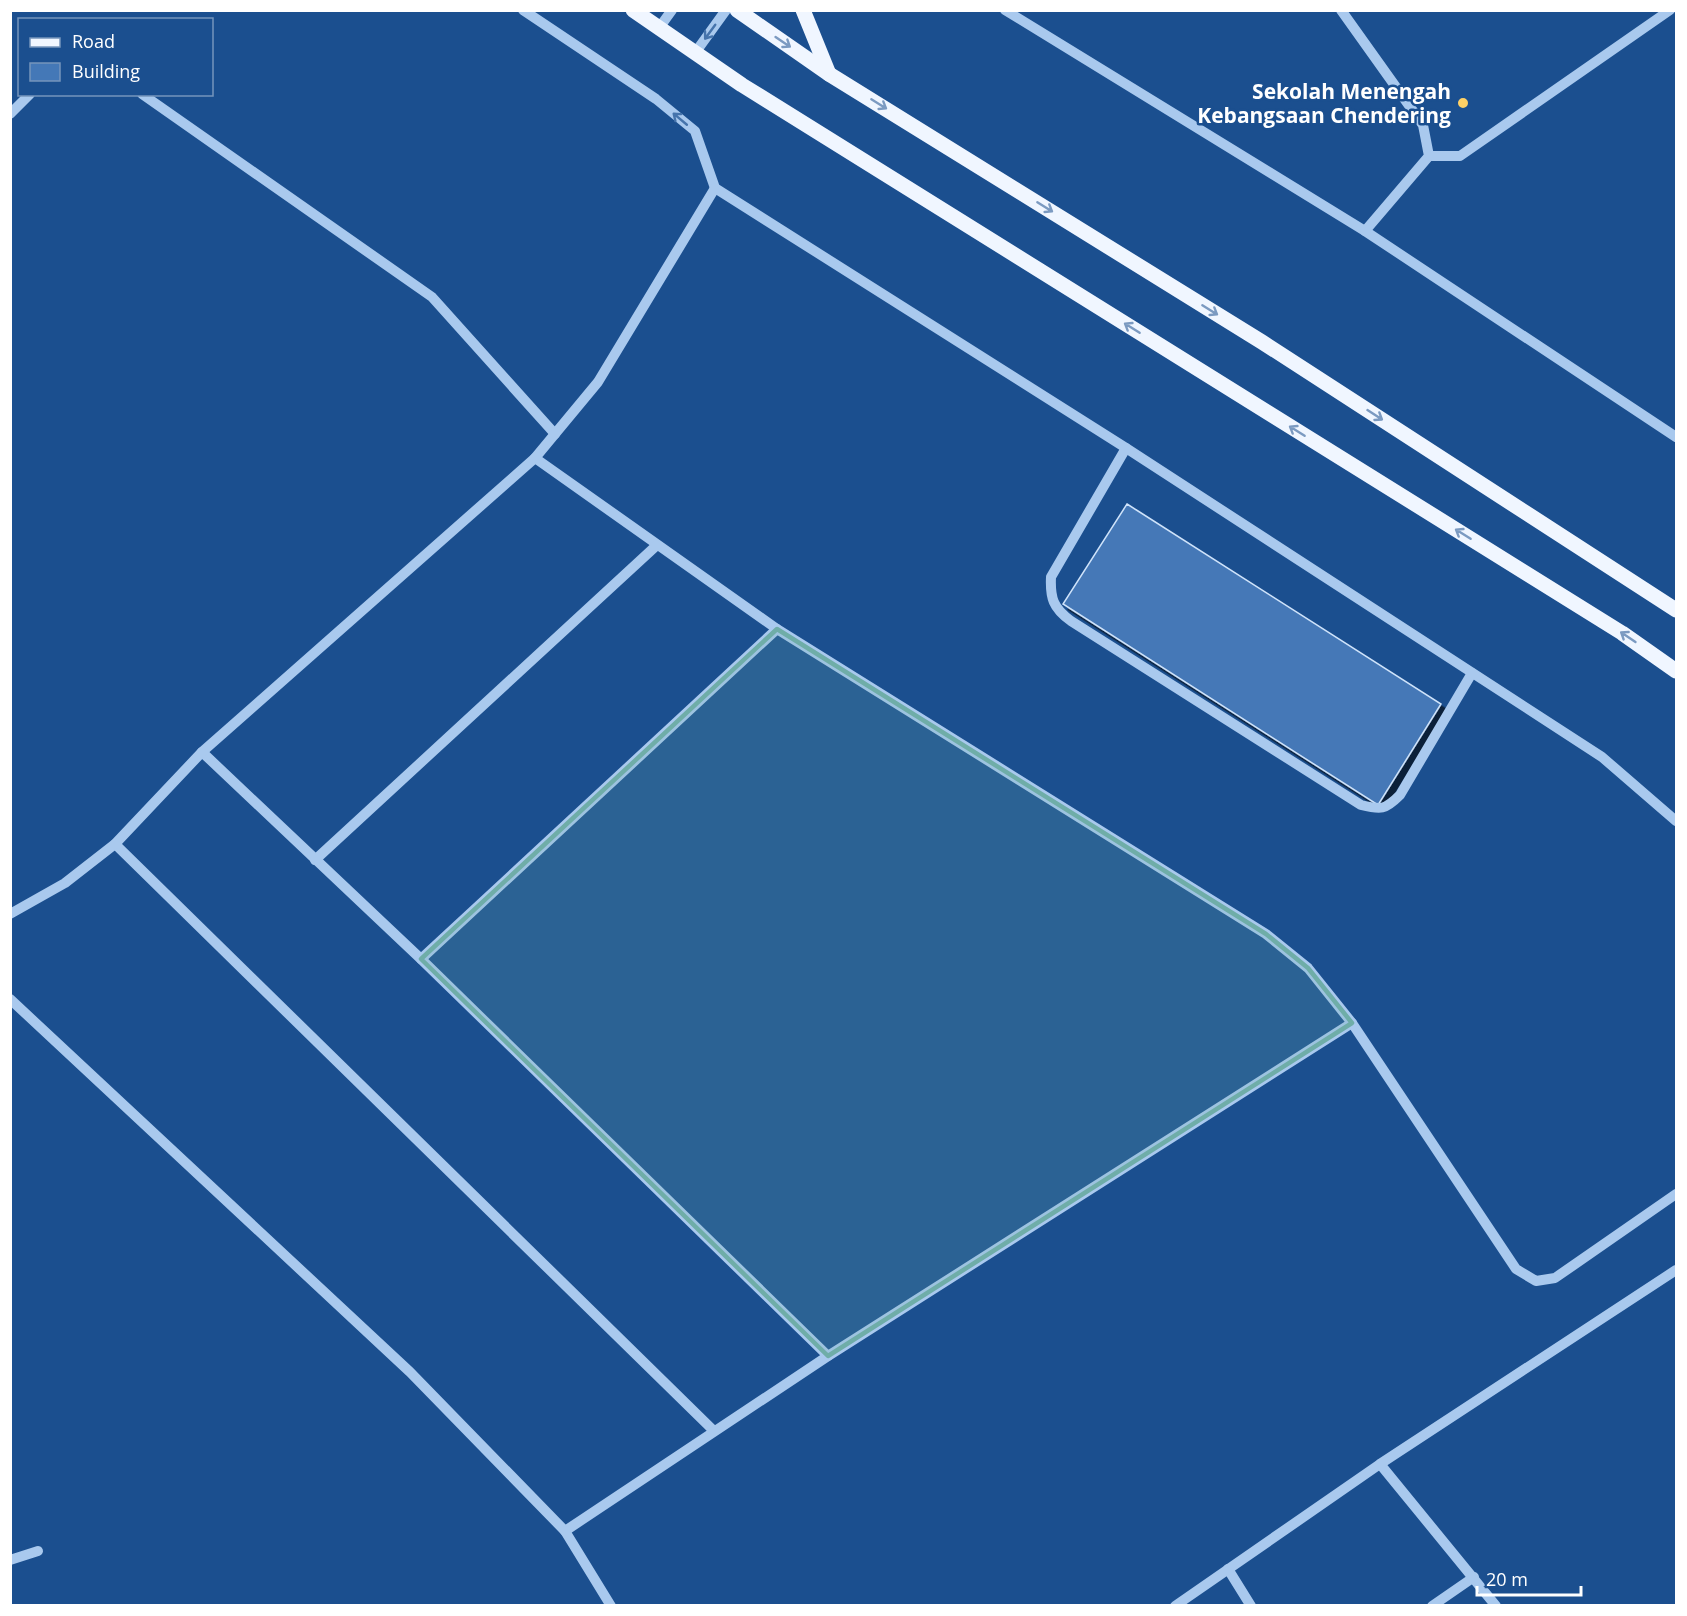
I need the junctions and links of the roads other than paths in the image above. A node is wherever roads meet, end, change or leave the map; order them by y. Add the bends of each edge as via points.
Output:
1 (523, 10) edge
2 (633, 10) edge
3 (672, 10) edge
4 (726, 10) edge
5 (737, 10) edge
6 (803, 10) edge
7 (1005, 10) edge
8 (1341, 10) edge
9 (1670, 10) edge
10 (659, 28) junction
11 (695, 53) junction
12 (830, 74) junction
13 (28, 96) edge
14 (144, 96) edge
15 (10, 114) edge
16 (1429, 156) junction
17 (715, 188) junction
18 (1365, 231) junction
19 (555, 434) junction
20 (1677, 437) edge
21 (1126, 448) junction
22 (535, 458) junction
23 (657, 545) junction
24 (1677, 610) edge
25 (777, 629) junction
26 (1677, 671) edge
27 (1472, 673) junction
28 (202, 752) junction
29 (1677, 821) edge
30 (115, 844) junction
31 (315, 860) junction
32 (10, 914) edge
33 (421, 959) junction
34 (10, 999) edge
35 (1352, 1023) junction
36 (1677, 1194) edge
37 (1677, 1270) edge
38 (828, 1356) junction
39 (714, 1431) junction
40 (1380, 1464) junction
41 (566, 1531) junction
42 (38, 1551) dead end
43 (10, 1560) edge
44 (1228, 1569) junction
45 (1474, 1578) junction
46 (611, 1605) edge
47 (1175, 1605) edge
48 (1251, 1605) edge
49 (1432, 1605) edge
50 (1497, 1605) edge

17 -> 1 street via 695,131 656,99
2 - 10 main road
3 - 10 street
4 -> 11 street
5 -> 12 main road
6 - 12 main road
7 - 18 street
8 - 16 street via 1423,125
9 - 16 street via 1460,156
10 - 11 main road
26 -> 11 main road
12 -> 24 main road via 1262,342
13 - 15 street
14 - 19 street via 432,297
16 - 18 street
17 - 19 street via 598,382
17 - 21 street
18 - 20 street
19 - 22 street
21 - 27 street
21 - 27 street via 1051,577 1050,597 1058,611 1071,621 1361,805 1380,810 1400,795
22 - 23 street
22 - 28 street
23 - 25 street
23 - 31 street
25 - 33 street
25 - 35 street via 1266,934 1308,968
27 - 29 street via 1602,757
28 - 30 street
28 - 31 street
30 - 32 street via 65,883
30 - 39 street
31 - 33 street
33 - 38 street
34 - 41 street via 410,1372
35 - 36 street via 1516,1269 1536,1281 1555,1278
35 - 38 street
37 - 40 street
38 - 39 street
39 - 41 street
40 - 44 street
40 - 45 street
41 - 46 street
42 - 43 street
44 - 47 street
44 - 48 street
45 - 49 street
45 - 50 street

